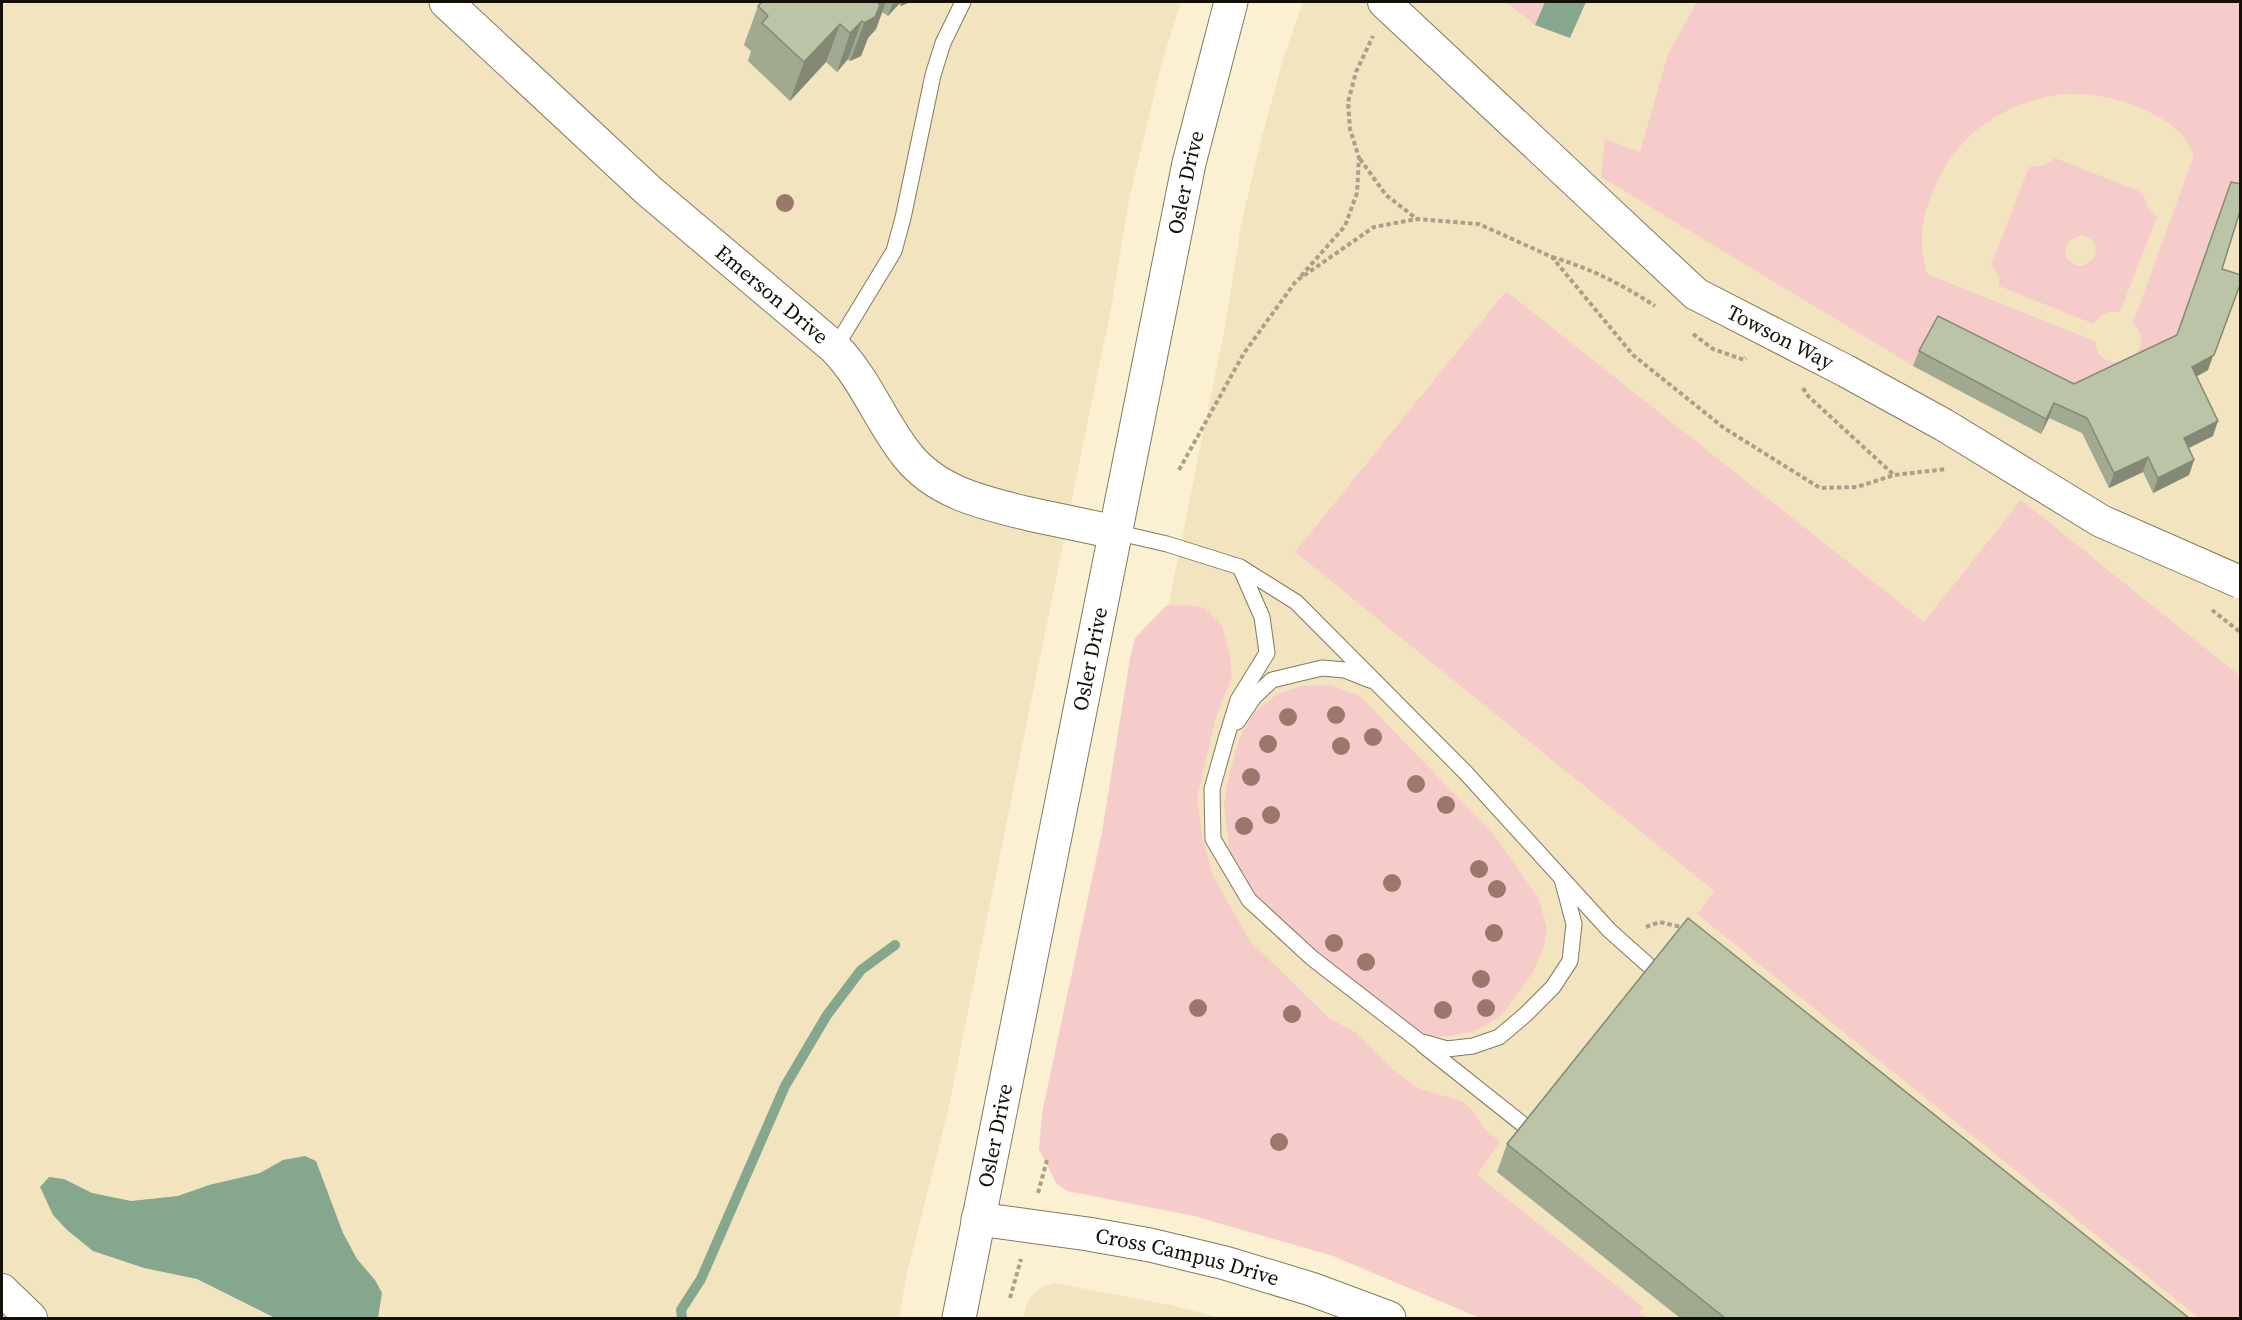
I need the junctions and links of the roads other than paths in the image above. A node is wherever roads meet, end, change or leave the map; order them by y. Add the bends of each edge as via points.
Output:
1 (446, 2) edge
2 (963, 2) edge
3 (1231, 2) edge
4 (1384, 2) edge
5 (836, 348) junction
6 (1115, 532) junction
7 (1240, 567) junction
8 (2241, 582) edge
9 (1376, 682) junction
10 (1226, 739) junction
11 (1562, 879) junction
12 (1656, 972) edge
13 (1419, 1041) junction
14 (1530, 1131) edge
15 (978, 1220) junction
16 (2, 1290) edge
17 (31, 1318) edge
18 (959, 1318) edge
19 (1389, 1318) edge

1 - 5 street, Emerson Drive via 649,190
2 - 5 lane via 933,75 894,251
3 - 6 street, Osler Drive via 1189,163
4 - 8 street, Towson Way, bridge via 1696,294 1944,424 2101,521
5 - 6 street, Emerson Drive via 863,382 909,458 941,485 985,503
6 - 7 lane
6 - 15 street, Osler Drive
7 - 9 lane via 1296,602
7 - 10 lane via 1262,617 1267,652 1238,700
9 - 10 lane via 1345,670 1322,668 1272,680 1254,697
9 - 11 lane
10 - 13 lane via 1212,789 1213,839 1249,900 1312,958
11 - 12 lane via 1609,930
11 - 13 lane via 1574,924 1570,961 1553,987 1499,1037 1447,1049
13 - 14 lane
15 - 18 street, Osler Drive
15 - 19 street, Cross Campus Drive via 1088,1234 1225,1263
16 - 17 street

